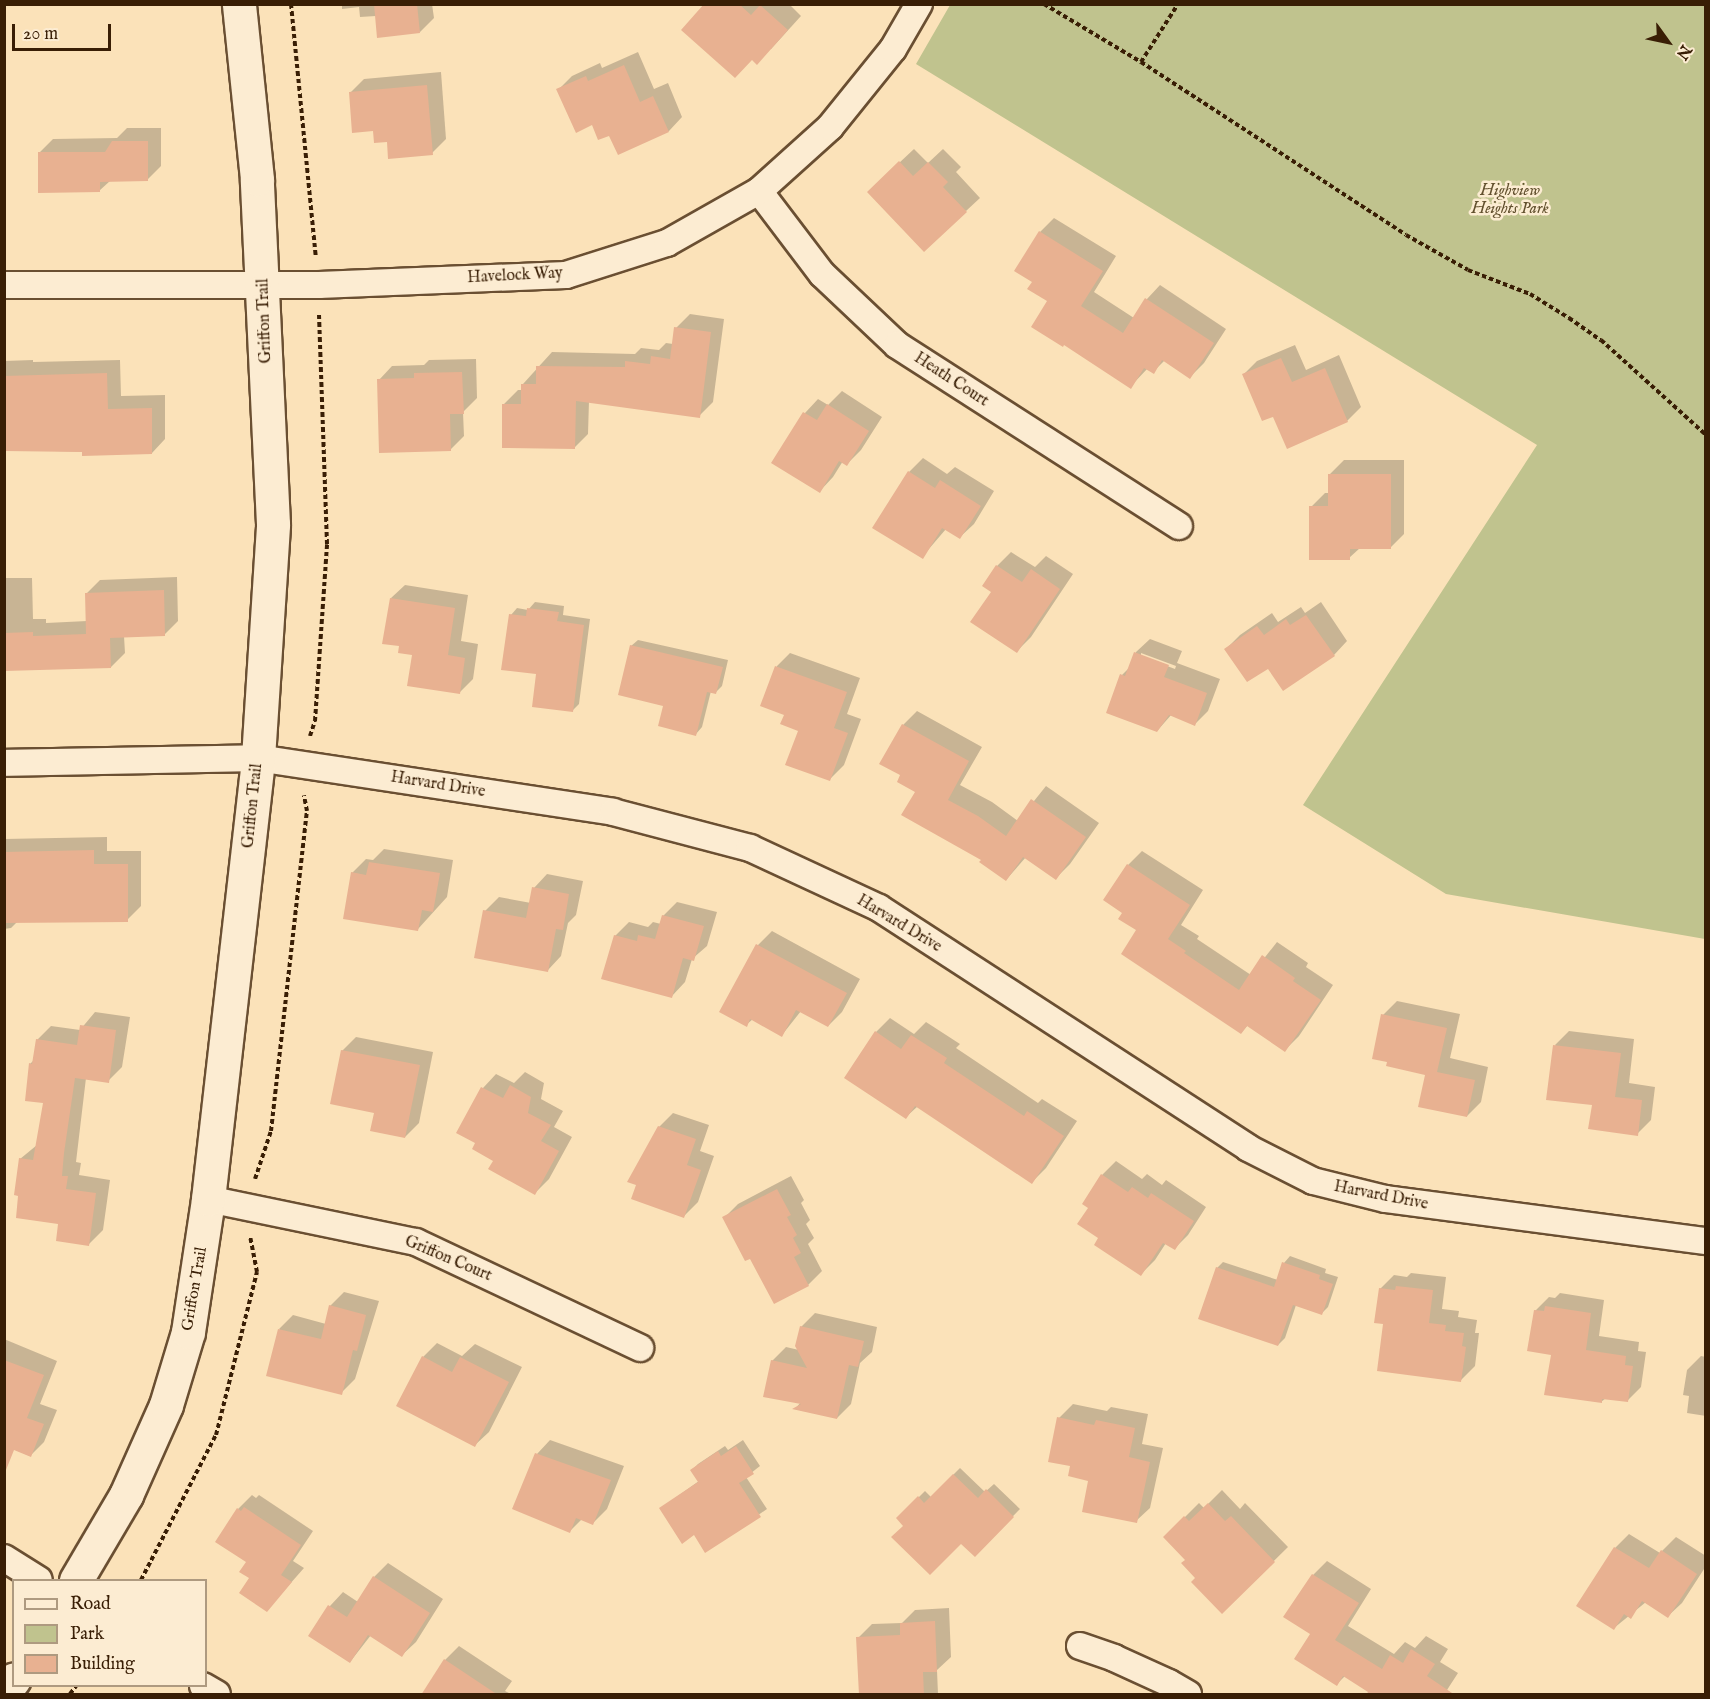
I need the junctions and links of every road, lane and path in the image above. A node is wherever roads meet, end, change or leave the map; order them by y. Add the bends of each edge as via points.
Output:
1 (239, 4) edge
2 (291, 4) edge
3 (919, 4) edge
4 (1044, 4) edge
5 (1178, 4) edge
6 (1141, 62) junction
7 (759, 191) junction
8 (263, 284) junction
9 (4, 285) edge
10 (318, 285) junction
11 (1706, 435) edge
12 (1179, 526) dead end
13 (258, 758) junction
14 (4, 764) edge
15 (299, 764) junction
16 (208, 1199) junction
17 (1706, 1241) edge
18 (640, 1348) dead end
19 (4, 1558) edge
20 (36, 1579) edge
21 (77, 1579) edge
22 (1080, 1646) dead end
23 (1188, 1695) edge

1 - 8 street, Griffon Trail
2 - 10 path
3 - 7 street, Havelock Way via 893,49 830,127
4 - 6 path
5 - 6 path
6 - 11 path via 1406,235 1467,270 1530,294 1569,318 1601,340
7 - 10 street, Havelock Way via 667,243 566,275
7 - 12 street, Heath Court via 822,274 897,345
8 - 9 street, Havelock Way
8 - 10 street, Havelock Way
8 - 13 street, Griffon Trail via 273,524
10 - 15 path via 327,544 315,721
13 - 14 street, Harvard Drive
13 - 15 street, Harvard Drive
13 - 16 street, Griffon Trail
15 - 17 street, Harvard Drive via 613,812 750,848 879,909 1248,1148 1313,1181 1386,1199
16 - 18 street, Griffon Court via 416,1242
16 - 21 street, Griffon Trail via 188,1332 165,1405 126,1496
19 - 20 street
22 - 23 street via 1114,1658

